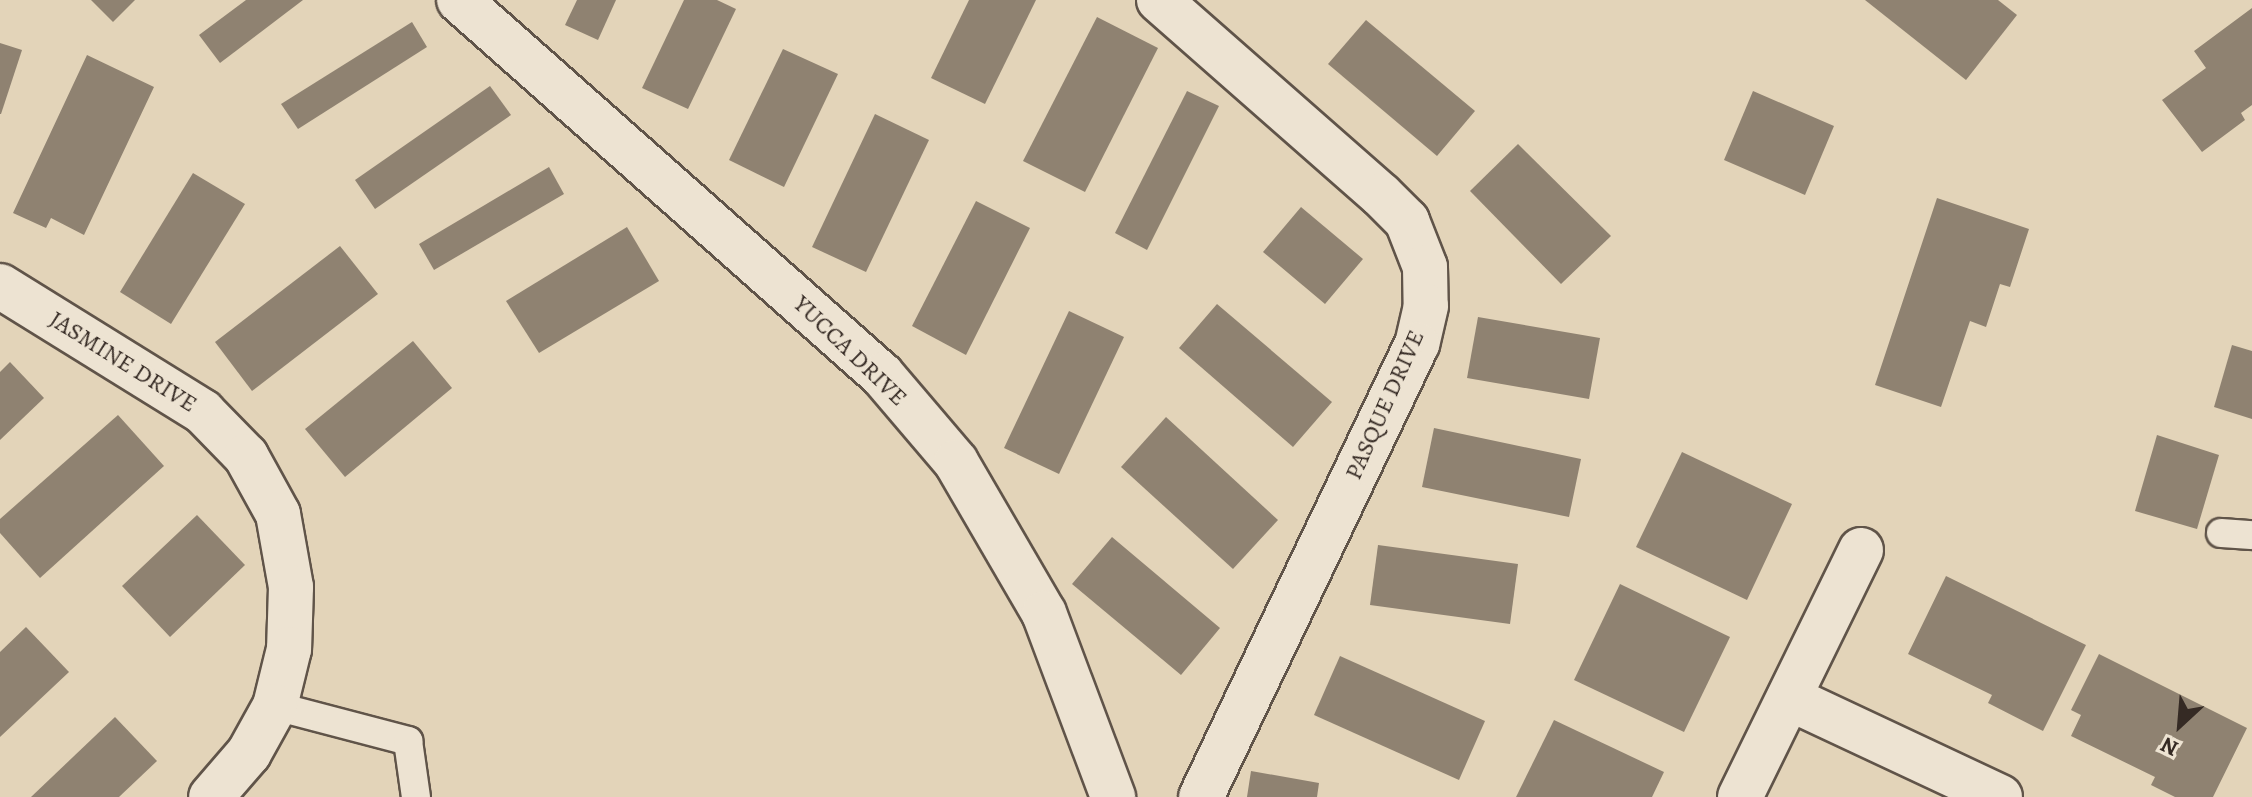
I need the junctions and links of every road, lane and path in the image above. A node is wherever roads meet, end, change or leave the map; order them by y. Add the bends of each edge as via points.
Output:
1 (459, 0) edge
2 (1159, 0) edge
3 (0, 286) edge
4 (2221, 533) dead end
5 (2252, 535) edge
6 (1861, 550) dead end
7 (1789, 698) junction
8 (275, 706) junction
9 (211, 797) edge
10 (416, 797) edge
11 (1113, 797) edge
12 (1201, 797) edge
13 (1740, 797) edge
14 (2000, 797) edge

1 - 11 street, YUCCA DRIVE via 882,375 956,462 1044,613
2 - 12 street, PASQUE DRIVE via 1407,221 1425,267 1426,306 1417,344
3 - 8 street, JASMINE DRIVE via 203,412 246,456 278,514 291,587 289,649
4 - 5 lane
6 - 7 street
7 - 13 street
7 - 14 street
8 - 9 street, JASMINE DRIVE via 249,753
8 - 10 lane via 408,741

